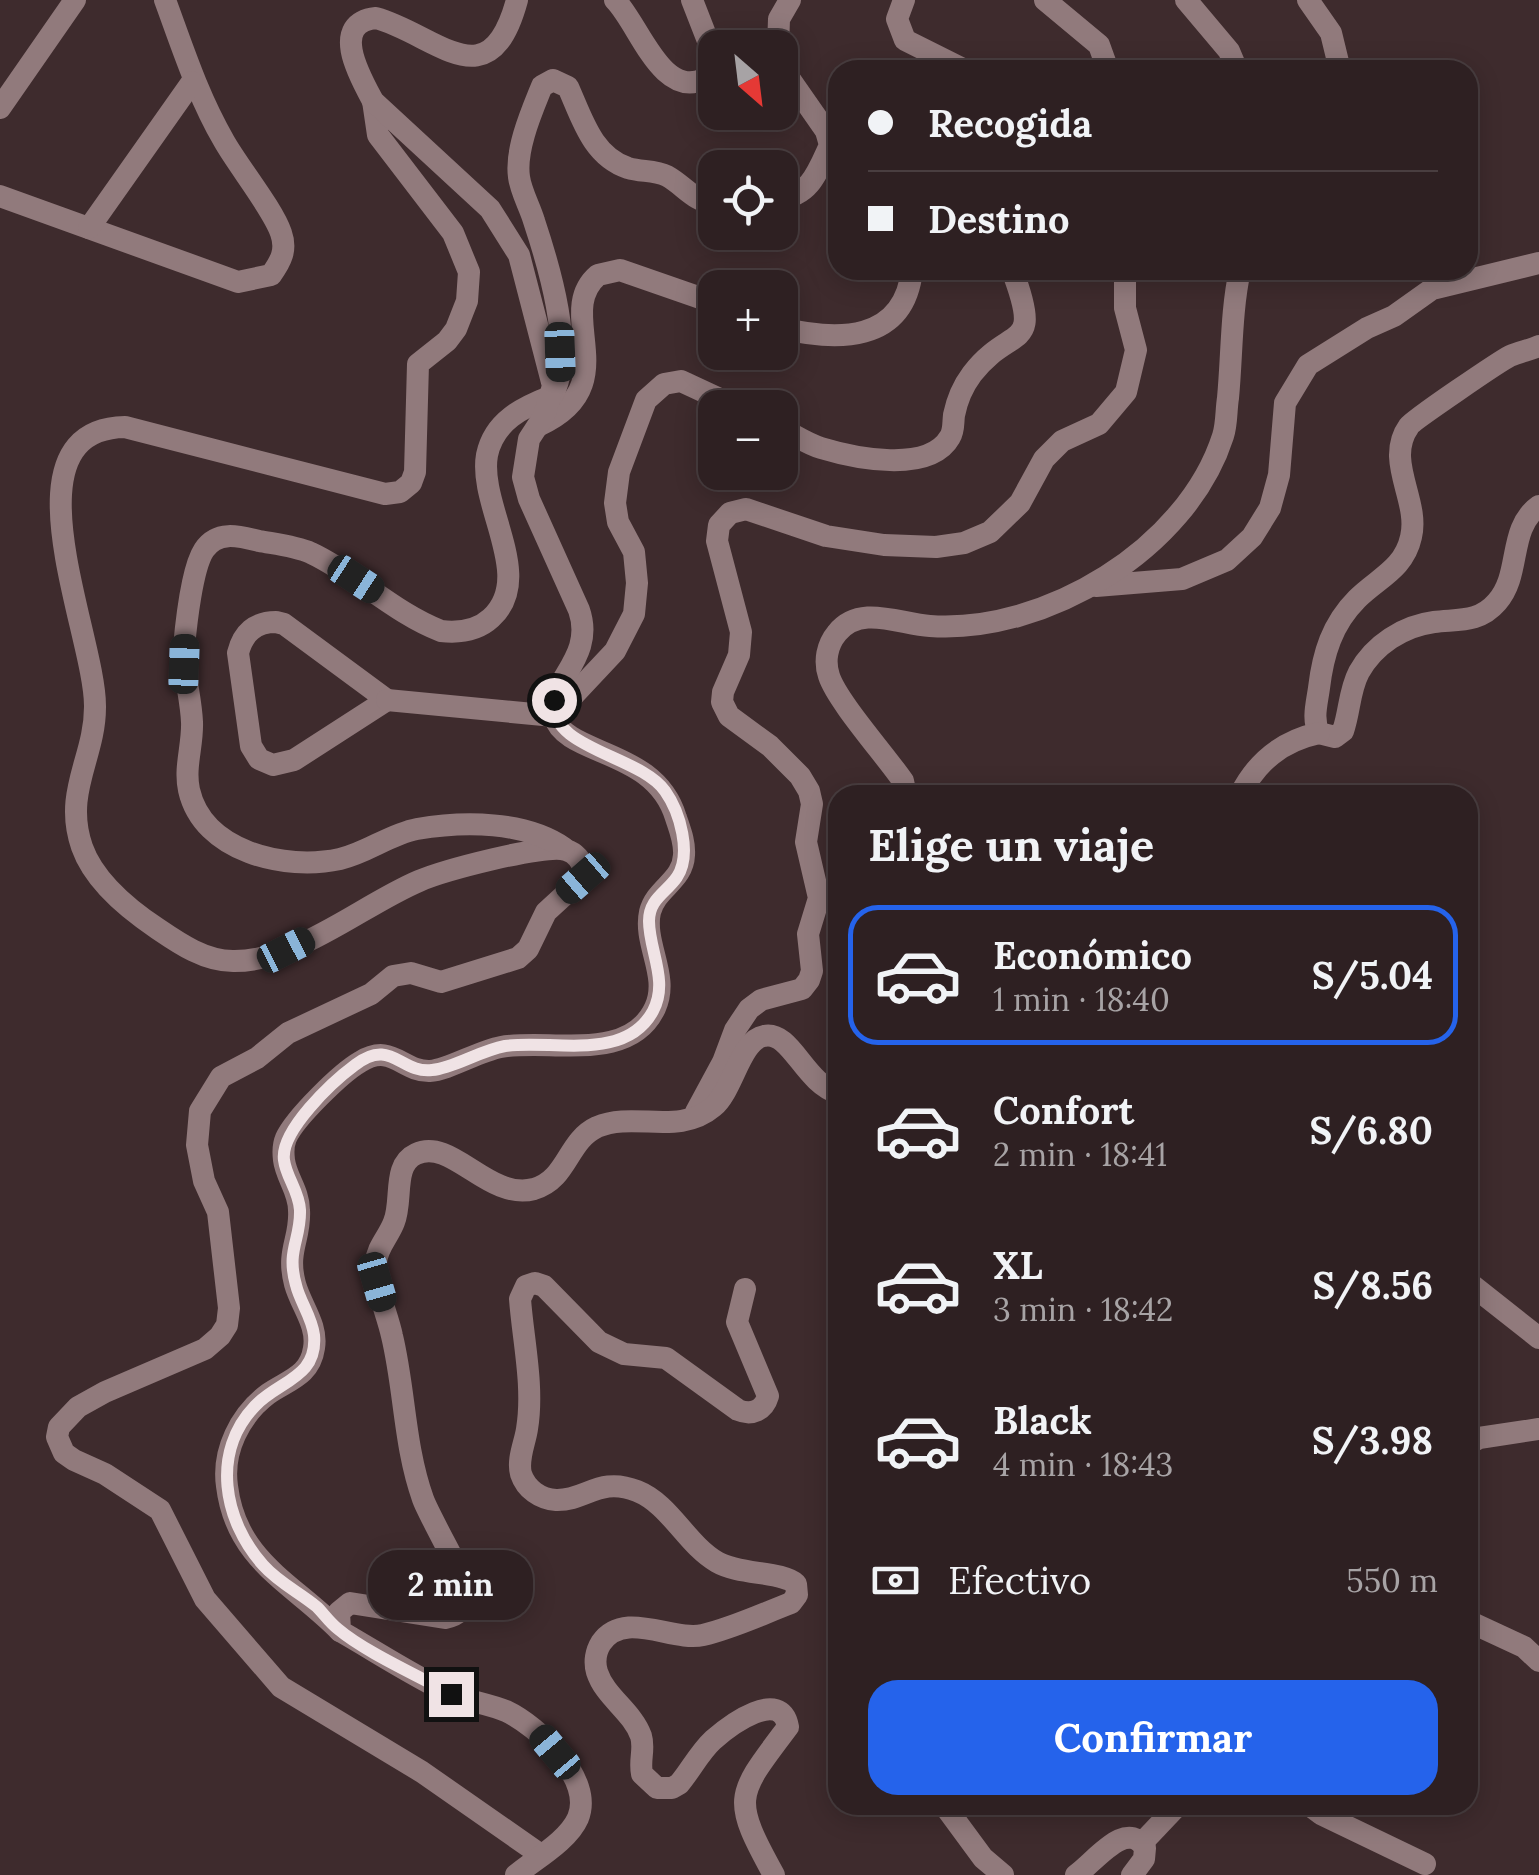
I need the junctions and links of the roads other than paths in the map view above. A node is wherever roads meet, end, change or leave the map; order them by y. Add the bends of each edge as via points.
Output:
1 (74, 0) edge
2 (165, 0) edge
3 (517, 0) edge
4 (615, 0) edge
5 (692, 0) edge
6 (790, 0) edge
7 (904, 0) edge
8 (1044, 0) edge
9 (1186, 0) edge
10 (1308, 0) edge
11 (779, 30) edge
12 (944, 60) edge
13 (1104, 60) edge
14 (1233, 60) edge
15 (1337, 60) edge
16 (192, 82) junction
17 (798, 91) edge
18 (372, 101) junction
19 (0, 108) edge
20 (828, 138) edge
21 (828, 149) edge
22 (798, 195) edge
23 (0, 196) edge
24 (698, 198) edge
25 (90, 228) junction
26 (1539, 263) edge
27 (1478, 278) edge
28 (910, 280) edge
29 (1016, 280) edge
30 (1125, 280) edge
31 (1239, 280) edge
32 (1469, 280) edge
33 (698, 298) edge
34 (798, 330) edge
35 (1539, 346) edge
36 (700, 390) edge
37 (552, 396) junction
38 (536, 427) junction
39 (798, 437) edge
40 (1539, 506) edge
41 (1091, 586) junction
42 (387, 700) junction
43 (554, 716) junction
44 (1318, 733) junction
45 (904, 785) edge
46 (1246, 785) edge
47 (567, 850) junction
48 (828, 1087) edge
49 (692, 1119) junction
50 (744, 1289) dead end
51 (1478, 1290) edge
52 (1539, 1338) edge
53 (1539, 1429) edge
54 (1478, 1439) edge
55 (1478, 1625) edge
56 (340, 1631) junction
57 (1539, 1660) edge
58 (951, 1815) edge
59 (1169, 1815) edge
60 (1323, 1815) edge
61 (1142, 1843) junction
62 (540, 1855) junction
63 (1425, 1864) dead end
64 (516, 1875) edge
65 (774, 1875) edge
66 (1003, 1875) edge
67 (1076, 1875) edge
68 (1132, 1875) edge

1 - 19 street
2 - 16 street
3 - 18 street via 504,37 474,55 384,20 360,22 350,44
4 - 5 street via 662,68 690,84 704,79 715,60
6 - 11 street
7 - 12 street via 898,19 905,40
8 - 13 street via 1099,45
9 - 14 street
10 - 15 street
16 - 25 street
16 - 25 street via 281,232 284,257 271,275 238,282
17 - 20 street
18 - 37 street via 477,197 511,238 526,273
18 - 47 street via 378,135 453,234 469,272 456,329 418,364 414,478 400,492 386,494 125,427 99,430 76,444 56,488 64,565 94,688 88,749 76,784 79,837 98,879 155,927 203,956 231,961 286,950 420,880 530,852
21 - 22 street
23 - 25 street
24 - 37 street via 665,175 610,158 594,143 568,86 552,80 542,86 519,179 548,266 559,331 560,382
26 - 27 street
28 - 34 street via 900,307 869,331 844,336
29 - 39 street via 1024,324 1017,338 969,378 956,405 953,435 938,450 895,461 820,448
30 - 49 street via 1136,350 1126,392 1099,424 1044,458 1020,504 990,532 936,547 826,536 746,510 730,513 719,525 717,541 741,632 722,702 809,791 806,842 818,898 808,934 809,980 802,989 749,1009
31 - 41 street via 1224,434 1214,457 1164,528
32 - 41 street via 1432,289 1308,365 1285,403 1270,508 1228,560 1182,579
33 - 38 street via 620,270 598,275 583,295 580,393
35 - 44 street via 1509,357 1408,428 1399,460 1411,540 1397,566 1348,608 1330,639 1321,667
36 - 43 street via 681,381 657,388 646,400 618,472 615,502 634,552 634,614 615,652
37 - 38 street
37 - 47 street via 521,408 499,427 487,456 509,580 499,610 473,629 430,627 308,552 229,535 205,548 184,643 192,730 187,773 192,802 218,836 289,862 340,859 416,830 456,826 517,829 547,836
38 - 43 street via 525,452 525,488 584,628 578,656 554,700
40 - 44 street via 1520,528 1511,576 1497,603 1464,622 1418,625 1391,638 1358,673 1343,731 1335,738
41 - 45 street via 985,623 930,626 869,616 834,636 827,654 832,683
42 - 42 street via 287,764 266,763 251,746 240,646 260,624 284,624
42 - 43 street
43 - 56 street via 570,736 647,773 672,804 684,858 650,914 658,998 643,1024 610,1041 507,1046 428,1071 398,1057 367,1058 287,1136 283,1156 300,1212 292,1271 314,1329 314,1352 304,1372 260,1400 242,1421 226,1484 235,1518 261,1563
44 - 46 street via 1277,750
47 - 62 street via 583,864 583,878 546,912 523,954 442,982 411,973 392,976 371,994 288,1033 212,1087 200,1112 197,1145 218,1212 226,1325 204,1349 78,1408 58,1437 74,1460 160,1510 205,1599 282,1687 422,1772
48 - 49 street via 812,1078 786,1043 767,1035 748,1046 722,1100
49 - 56 street via 596,1128 578,1140 562,1171 531,1190 496,1186 439,1152 416,1154 404,1164 397,1215 376,1260 377,1282 415,1473 468,1597 458,1614 445,1618 350,1603 339,1612
50 - 65 street via 737,1322 768,1396 750,1413 666,1358 611,1349 544,1286 526,1286 520,1299 529,1409 520,1464 530,1488 552,1500 600,1486 634,1490 720,1564 796,1584 791,1603 706,1634 616,1630 602,1641 596,1660 600,1678 640,1734 642,1774 656,1788 679,1784 731,1726 765,1708 784,1714 788,1726 754,1770 744,1799 749,1830
51 - 52 street
53 - 54 street
55 - 57 street
56 - 62 street via 451,1694 518,1717 540,1735 582,1794 575,1824
58 - 66 street
59 - 61 street
60 - 63 street
61 - 67 street via 1123,1836
61 - 68 street via 1144,1859
62 - 64 street

